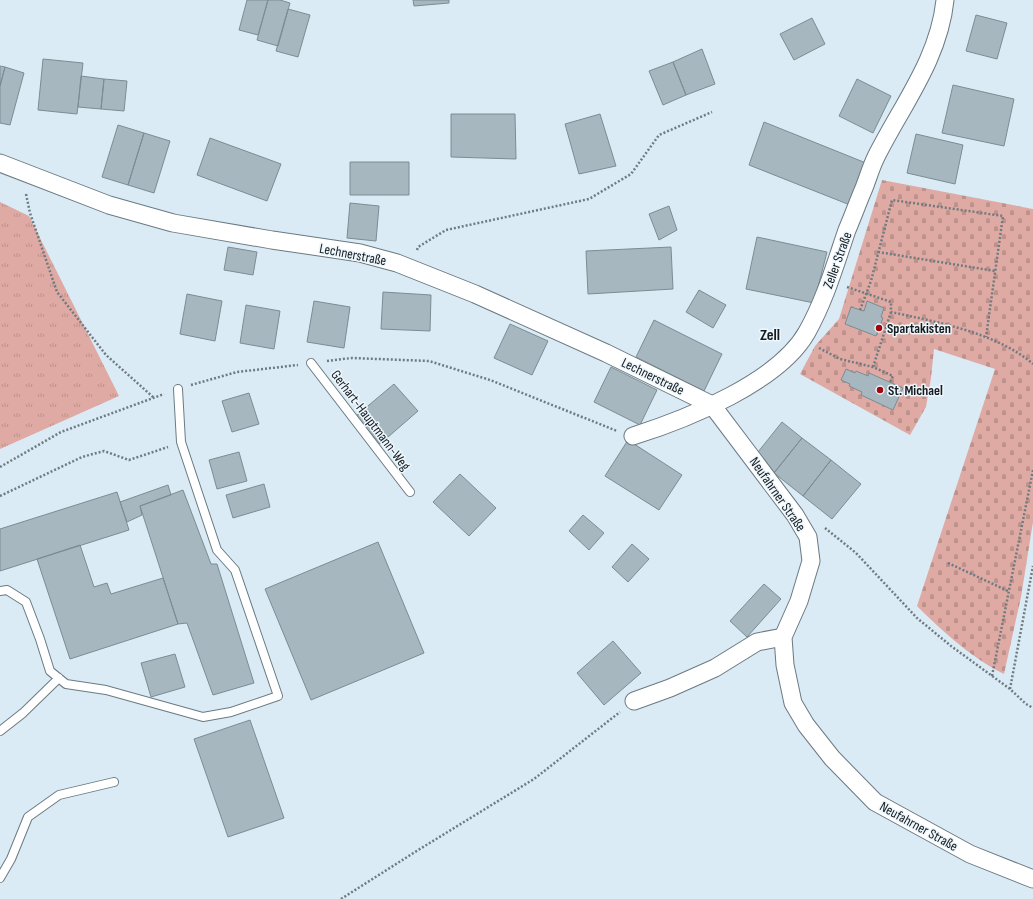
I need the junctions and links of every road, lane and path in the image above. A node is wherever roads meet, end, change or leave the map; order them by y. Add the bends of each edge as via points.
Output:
1 (945, 0) edge
2 (712, 112) dead end
3 (0, 164) edge
4 (22, 172) junction
5 (878, 252) junction
6 (408, 268) junction
7 (996, 270) junction
8 (830, 281) junction
9 (866, 294) junction
10 (860, 310) dead end
11 (891, 312) junction
12 (986, 337) junction
13 (802, 339) junction
14 (311, 363) dead end
15 (1033, 364) edge
16 (873, 366) junction
17 (890, 382) dead end
18 (178, 389) dead end
19 (153, 397) dead end
20 (712, 405) junction
21 (634, 436) dead end
22 (181, 442) junction
23 (1033, 470) edge
24 (410, 492) dead end
25 (0, 496) edge
26 (819, 524) dead end
27 (948, 562) dead end
28 (1033, 566) edge
29 (0, 591) edge
30 (1008, 591) junction
31 (782, 637) junction
32 (992, 676) junction
33 (59, 678) junction
34 (1010, 689) junction
35 (634, 701) joint
36 (1033, 708) edge
37 (0, 731) edge
38 (114, 782) dead end
39 (0, 878) edge
40 (1033, 879) edge
41 (341, 899) edge

1 - 8 street, Zeller Straße via 933,52 876,158
2 - 6 path via 659,135 631,174 589,199 446,230 418,247
3 - 4 street, Lechnerstraße
4 - 6 street, Lechnerstraße via 109,205 173,223 360,253
4 - 19 path via 30,213 57,292 106,355
5 - 7 path
5 - 7 path via 892,200 1004,216
5 - 9 path
6 - 20 street, Lechnerstraße via 482,297 606,353
7 - 12 path
8 - 9 path
8 - 13 street, Zeller Straße
9 - 10 path
9 - 11 path via 891,302
11 - 12 path
11 - 16 path
12 - 15 path via 1023,355
13 - 16 path via 840,360
13 - 20 street, Zeller Straße via 776,367
14 - 24 lane, Gerhart-Hauptmann-Weg
16 - 17 path via 894,376
18 - 22 lane
20 - 21 street, Zeller Straße
20 - 31 street, Neufahrner Straße via 795,514 808,537 811,562 799,601
22 - 25 path via 129,460 104,451 82,457
22 - 33 lane via 217,550 235,570 278,696 231,712 203,718 106,690 66,684
23 - 30 path
26 - 32 path via 856,553 917,618
27 - 30 path
28 - 34 path
29 - 33 lane via 7,590 26,602 50,671
30 - 32 path
31 - 35 street via 757,642 715,668
31 - 40 street, Neufahrner Straße via 784,665 794,703 806,725 832,758 875,802 970,854
32 - 34 path
33 - 37 lane
34 - 36 path
35 - 41 path via 534,780
38 - 39 lane via 59,795 28,817 11,859

